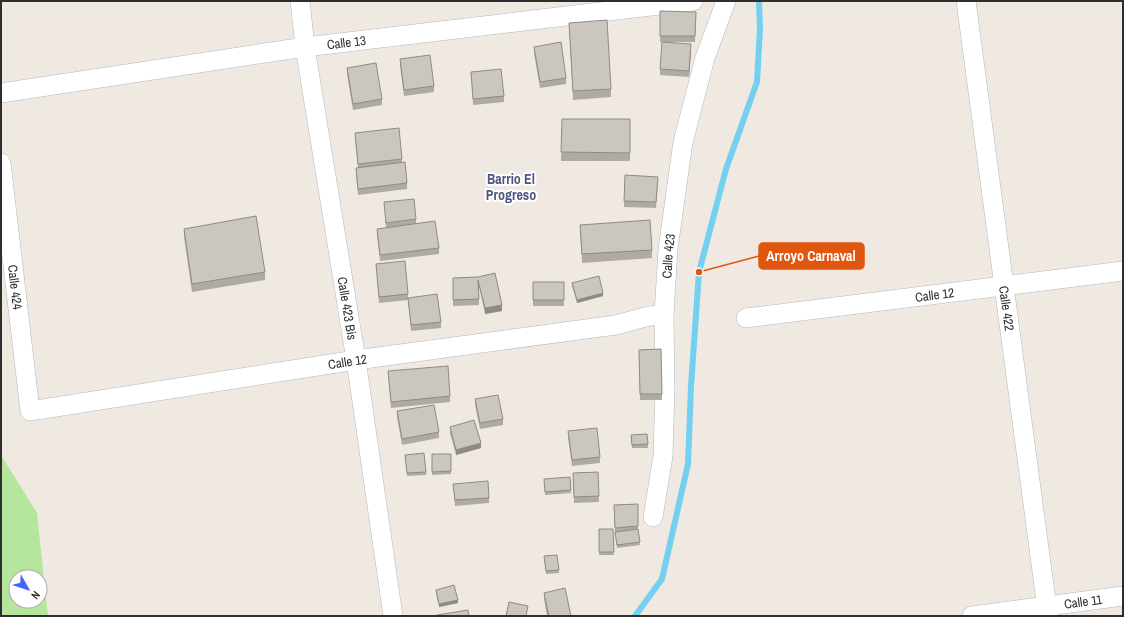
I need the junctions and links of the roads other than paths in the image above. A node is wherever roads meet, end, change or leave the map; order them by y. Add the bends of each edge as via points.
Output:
1 (300, 1) edge
2 (693, 1) edge
3 (726, 1) edge
4 (966, 1) edge
5 (639, 4) edge
6 (305, 47) junction
7 (1, 93) edge
8 (1, 163) edge
9 (1123, 271) edge
10 (1004, 285) junction
11 (664, 315) junction
12 (746, 318) dead end
13 (356, 360) junction
14 (30, 411) joint
15 (653, 517) dead end
16 (1123, 596) edge
17 (1048, 611) edge
18 (393, 616) edge
19 (972, 616) edge

1 - 6 street, Calle 423 Bis
2 - 5 street, Calle 13
3 - 11 street, Calle 423 via 705,58 683,142 668,249
4 - 10 street, Calle 422
5 - 6 street, Calle 13
6 - 7 street, Calle 13
6 - 13 street, Calle 423 Bis
8 - 14 street, Calle 424
9 - 10 street, Calle 12
10 - 12 street, Calle 12
10 - 17 street, Calle 422
11 - 13 street, Calle 12 via 649,316 616,325
11 - 15 street, Calle 423 via 663,456
13 - 14 street, Calle 12
13 - 18 street, Calle 423 Bis
16 - 17 street, Calle 11
17 - 19 street, Calle 11

